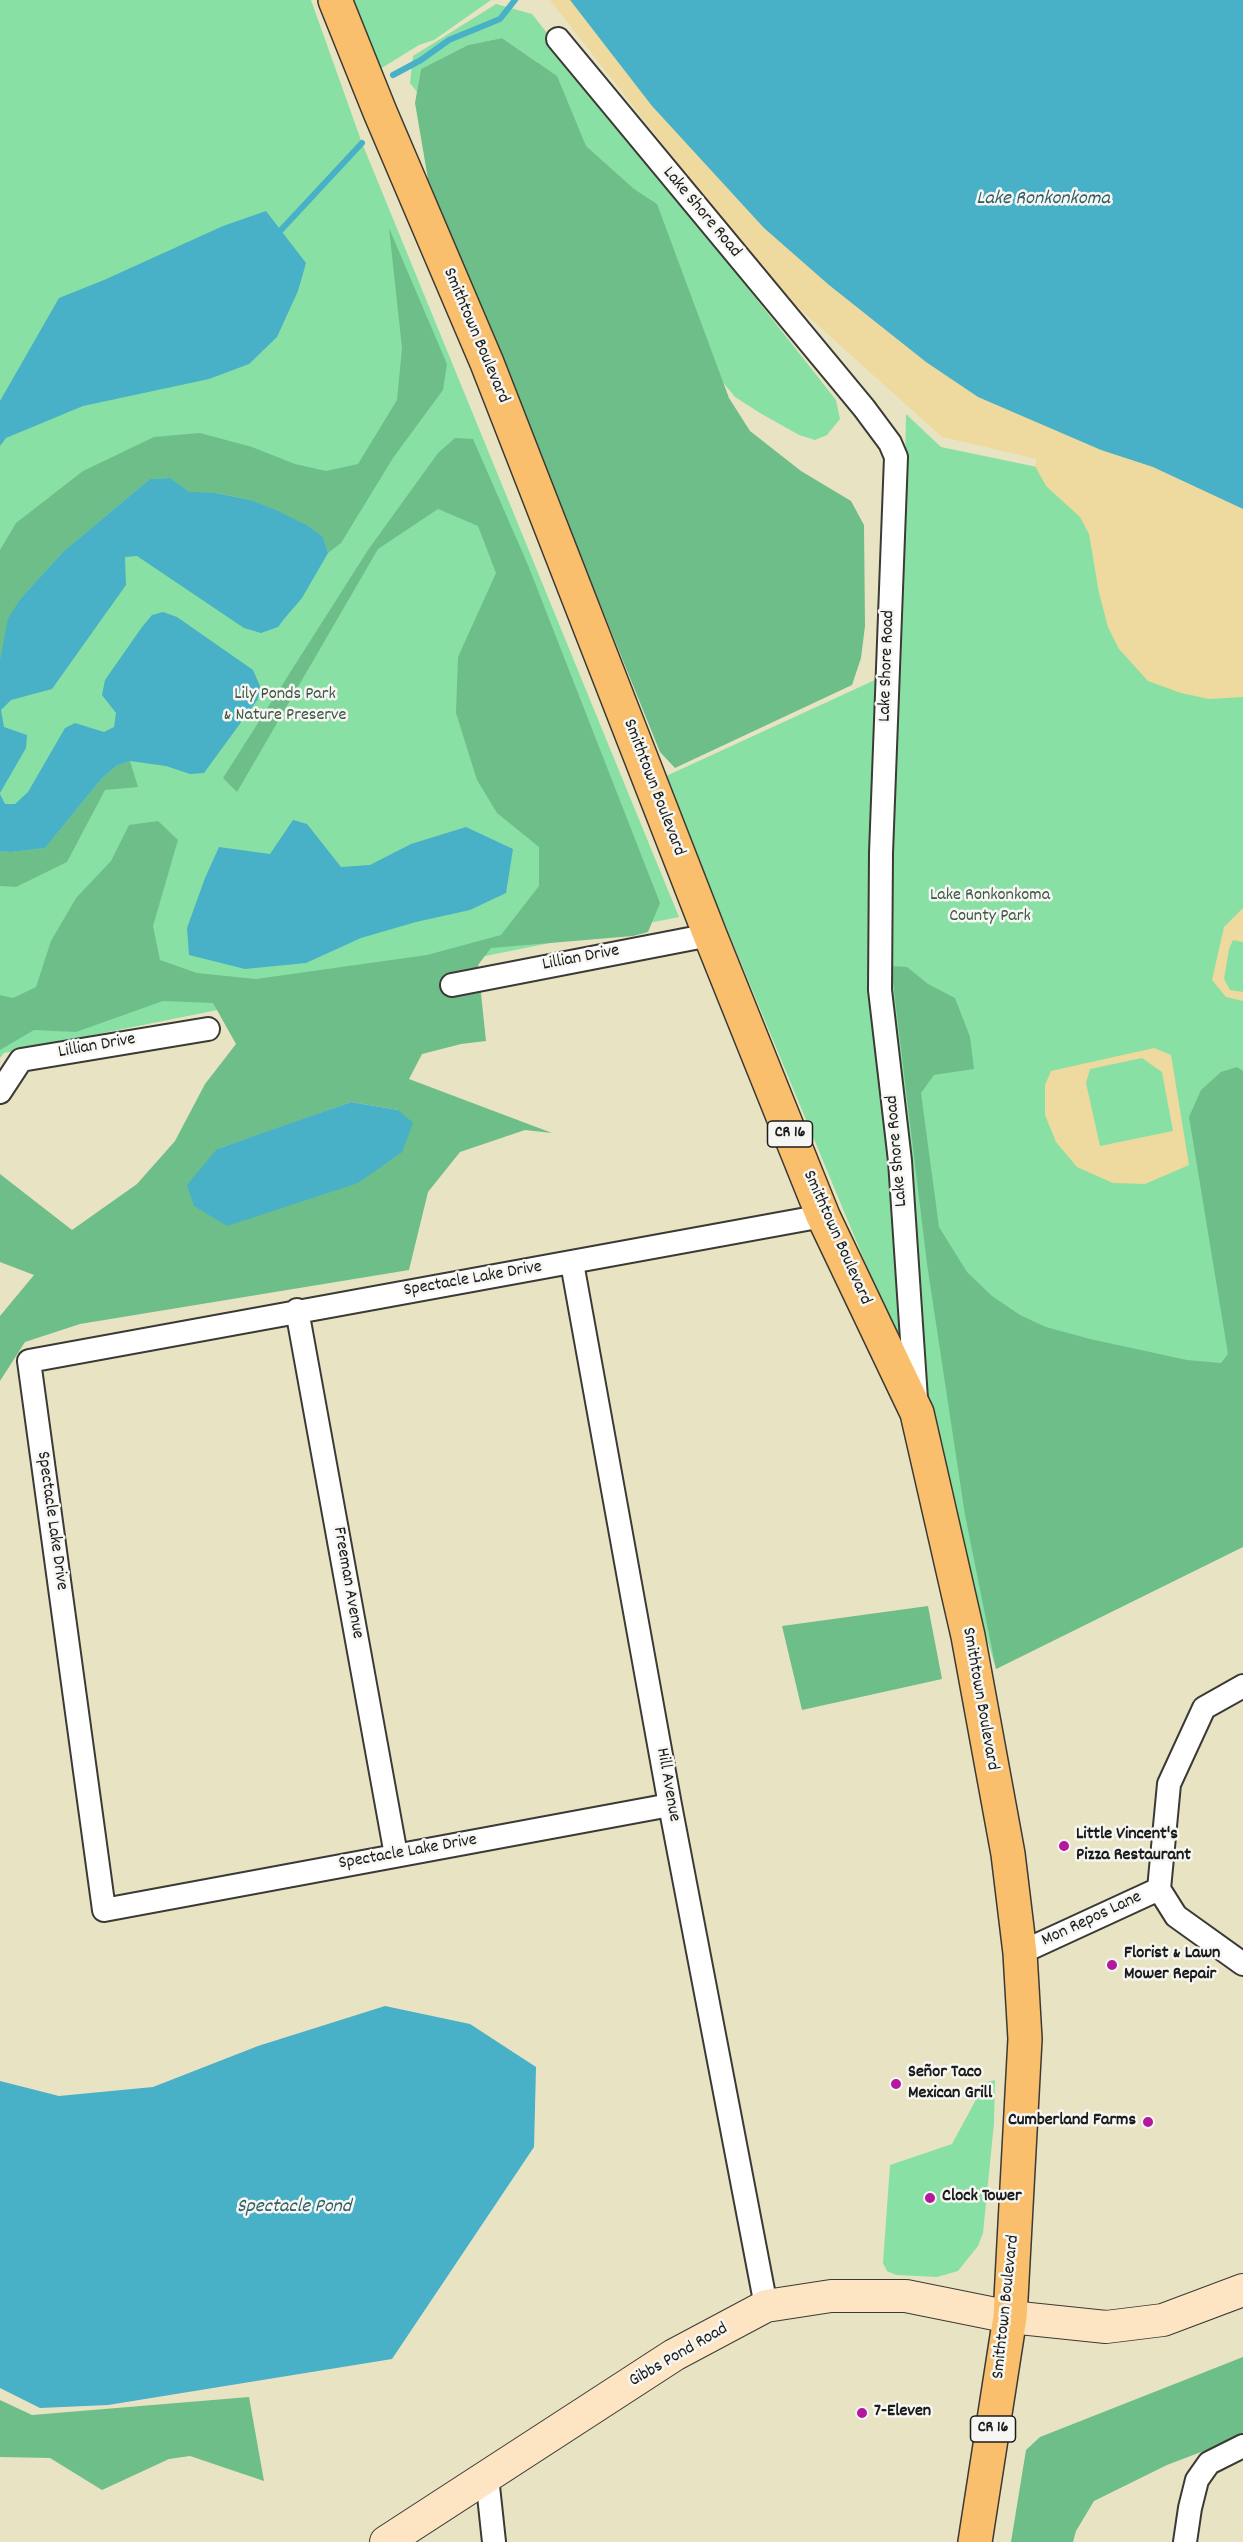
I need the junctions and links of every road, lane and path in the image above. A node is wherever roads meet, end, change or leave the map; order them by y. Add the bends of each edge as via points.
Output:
1 (335, 0) edge
2 (558, 39) dead end
3 (710, 935) junction
4 (452, 984) dead end
5 (208, 1029) dead end
6 (0, 1092) edge
7 (823, 1216) junction
8 (572, 1263) junction
9 (297, 1310) junction
10 (917, 1413) junction
11 (1243, 1686) edge
12 (670, 1805) junction
13 (396, 1856) junction
14 (1158, 1889) junction
15 (1020, 1953) junction
16 (1243, 1964) edge
17 (1243, 2290) edge
18 (766, 2307) junction
19 (1010, 2317) junction
20 (1243, 2446) edge
21 (487, 2477) junction
22 (386, 2542) edge
23 (494, 2542) edge
24 (975, 2542) edge
25 (1185, 2542) edge

1 - 3 main road, Smithtown Boulevard / CR 16 via 487,363
2 - 10 street, Lake Shore Road via 864,408 896,457 881,853 880,990 900,1161
3 - 4 street, Lillian Drive
3 - 7 main road, Smithtown Boulevard / CR 16
5 - 6 street, Lillian Drive via 21,1060
7 - 8 street, Spectacle Lake Drive
7 - 10 main road, Smithtown Boulevard / CR 16
8 - 9 street, Spectacle Lake Drive
8 - 12 street, Hill Avenue
9 - 13 street, Freeman Avenue
9 - 13 street, Spectacle Lake Drive via 29,1361 104,1910
10 - 15 main road, Smithtown Boulevard / CR 16 via 968,1636 1008,1854
11 - 14 street via 1204,1708 1169,1784
12 - 13 street, Spectacle Lake Drive
12 - 18 street, Hill Avenue
14 - 15 street, Mon Repos Lane
14 - 16 street, Mon Repos Lane via 1176,1916
15 - 19 main road, Smithtown Boulevard / CR 16 via 1025,2039
17 - 19 street, Gibbs Pond Road via 1163,2320 1106,2327
18 - 19 street, Gibbs Pond Road via 831,2296 900,2296
18 - 21 street, Gibbs Pond Road via 674,2355
19 - 24 main road, Smithtown Boulevard / CR 16
20 - 25 street via 1209,2463 1197,2480
21 - 22 street, Gibbs Pond Road
21 - 23 street

